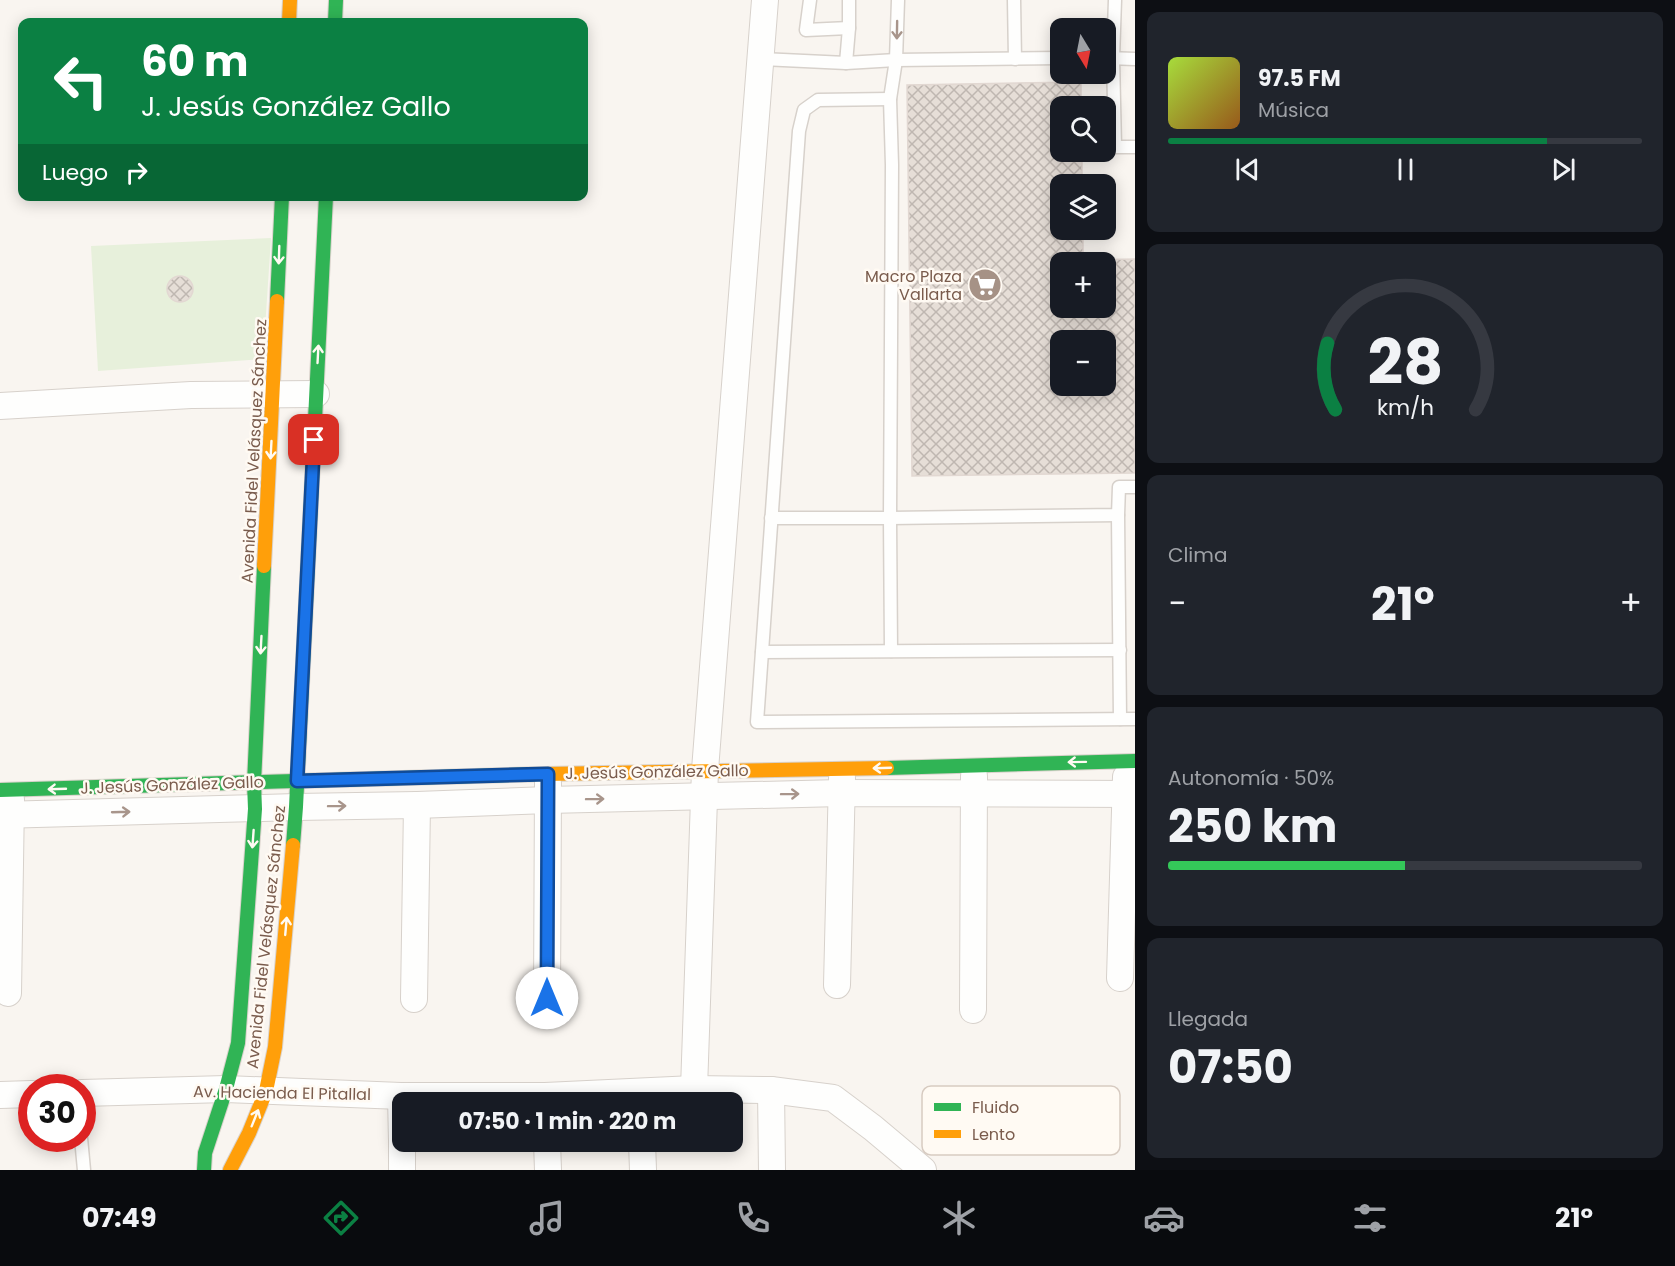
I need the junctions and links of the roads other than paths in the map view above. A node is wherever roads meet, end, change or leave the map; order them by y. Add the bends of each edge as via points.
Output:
1 (290, 0) edge
2 (336, 0) edge
3 (765, 0) edge
4 (810, 0) edge
5 (849, 0) edge
6 (898, 0) edge
7 (1014, 0) edge
8 (289, 18) edge
9 (335, 18) edge
10 (849, 28) junction
11 (1050, 58) edge
12 (1116, 58) edge
13 (760, 59) junction
14 (1016, 59) junction
15 (1135, 59) edge
16 (896, 60) junction
17 (846, 63) junction
18 (1111, 84) edge
19 (890, 99) junction
20 (1135, 147) edge
21 (282, 201) edge
22 (326, 201) edge
23 (316, 394) junction
24 (274, 395) junction
25 (0, 406) edge
26 (1135, 487) edge
27 (1118, 515) junction
28 (771, 518) junction
29 (890, 518) junction
30 (1120, 650) junction
31 (891, 651) junction
32 (762, 652) junction
33 (1120, 719) junction
34 (1135, 719) edge
35 (1131, 761) edge
36 (974, 765) junction
37 (705, 770) junction
38 (548, 774) junction
39 (297, 781) junction
40 (842, 781) junction
41 (254, 783) junction
42 (5, 790) edge
43 (975, 793) junction
44 (1130, 794) edge
45 (704, 796) junction
46 (548, 800) junction
47 (417, 805) junction
48 (296, 807) junction
49 (255, 808) junction
50 (5, 815) edge
51 (1120, 978) dead end
52 (837, 985) dead end
53 (8, 993) dead end
54 (547, 998) dead end
55 (414, 999) dead end
56 (973, 1010) dead end
57 (226, 1089) junction
58 (694, 1089) junction
59 (771, 1090) junction
60 (266, 1091) junction
61 (674, 1092) edge
62 (96, 1093) edge
63 (18, 1094) edge
64 (0, 1095) edge
65 (392, 1096) edge
66 (82, 1152) edge
67 (402, 1152) edge
68 (547, 1152) edge
69 (642, 1152) edge
70 (919, 1168) edge
71 (84, 1170) edge
72 (204, 1170) edge
73 (230, 1170) edge
74 (402, 1170) edge
75 (548, 1170) edge
76 (643, 1170) edge
77 (772, 1170) edge

1 - 8 street
2 - 9 street
3 - 13 street
4 - 10 lane via 806,30
5 - 10 lane
6 -> 16 lane
7 - 14 lane
10 - 17 lane
11 - 14 lane
12 - 15 lane
13 - 17 lane
13 - 37 street
14 - 16 lane
16 - 17 lane
16 - 19 lane
18 - 20 lane via 1115,147
19 - 28 lane via 818,100 804,110 799,131
19 - 29 lane
21 -> 24 street, Avenida Fidel Velásquez Sánchez
23 -> 22 street, Avenida Fidel Velásquez Sánchez
23 - 24 street
23 - 39 street, Avenida Fidel Velásquez Sánchez
24 - 25 street via 191,395
24 -> 41 street, Avenida Fidel Velásquez Sánchez
26 - 27 lane via 1119,487
27 - 29 lane
27 - 30 lane
28 - 29 lane
28 - 32 lane
29 - 31 lane
30 - 31 lane
30 - 33 lane
31 - 32 lane
32 - 33 lane via 757,722
33 - 34 lane
35 -> 36 street, J. Jesús González Gallo
35 - 44 street
36 -> 40 street, J. Jesús González Gallo
36 - 43 street
37 - 38 street, J. Jesús González Gallo
37 - 40 street, J. Jesús González Gallo
37 - 45 street
38 - 39 street, J. Jesús González Gallo
38 - 46 street
39 - 41 street, J. Jesús González Gallo
39 - 48 street, Avenida Fidel Velásquez Sánchez
40 - 43 street, J. Jesús González Gallo
45 -> 40 street, J. Jesús González Gallo
40 - 52 street
41 -> 42 street, J. Jesús González Gallo
41 - 49 street, Avenida Fidel Velásquez Sánchez
42 - 50 street
43 - 44 street, J. Jesús González Gallo
43 - 56 street
44 - 51 street
46 -> 45 street, J. Jesús González Gallo
45 - 58 street
46 - 47 street, J. Jesús González Gallo
46 - 54 street
48 -> 47 street, J. Jesús González Gallo
47 - 55 street
48 - 49 street, J. Jesús González Gallo
60 -> 48 street, Avenida Fidel Velásquez Sánchez via 275,1047
50 -> 49 street, J. Jesús González Gallo
49 -> 57 street, Avenida Fidel Velásquez Sánchez via 238,1043
50 - 53 street
57 - 60 street, Av. Hacienda El Pitallal
57 - 62 street, Av. Hacienda El Pitallal
57 - 72 street, Avenida Fidel Velásquez Sánchez via 205,1153
58 - 59 street, Av. Hacienda El Pitallal
58 - 61 street, Av. Hacienda El Pitallal
59 - 70 street, Av. Hacienda El Pitallal via 833,1098
59 - 77 street
60 - 65 street, Av. Hacienda El Pitallal
73 -> 60 street, Avenida Fidel Velásquez Sánchez
63 - 64 street
66 - 71 lane
67 - 74 street
68 - 75 street
69 - 76 street

